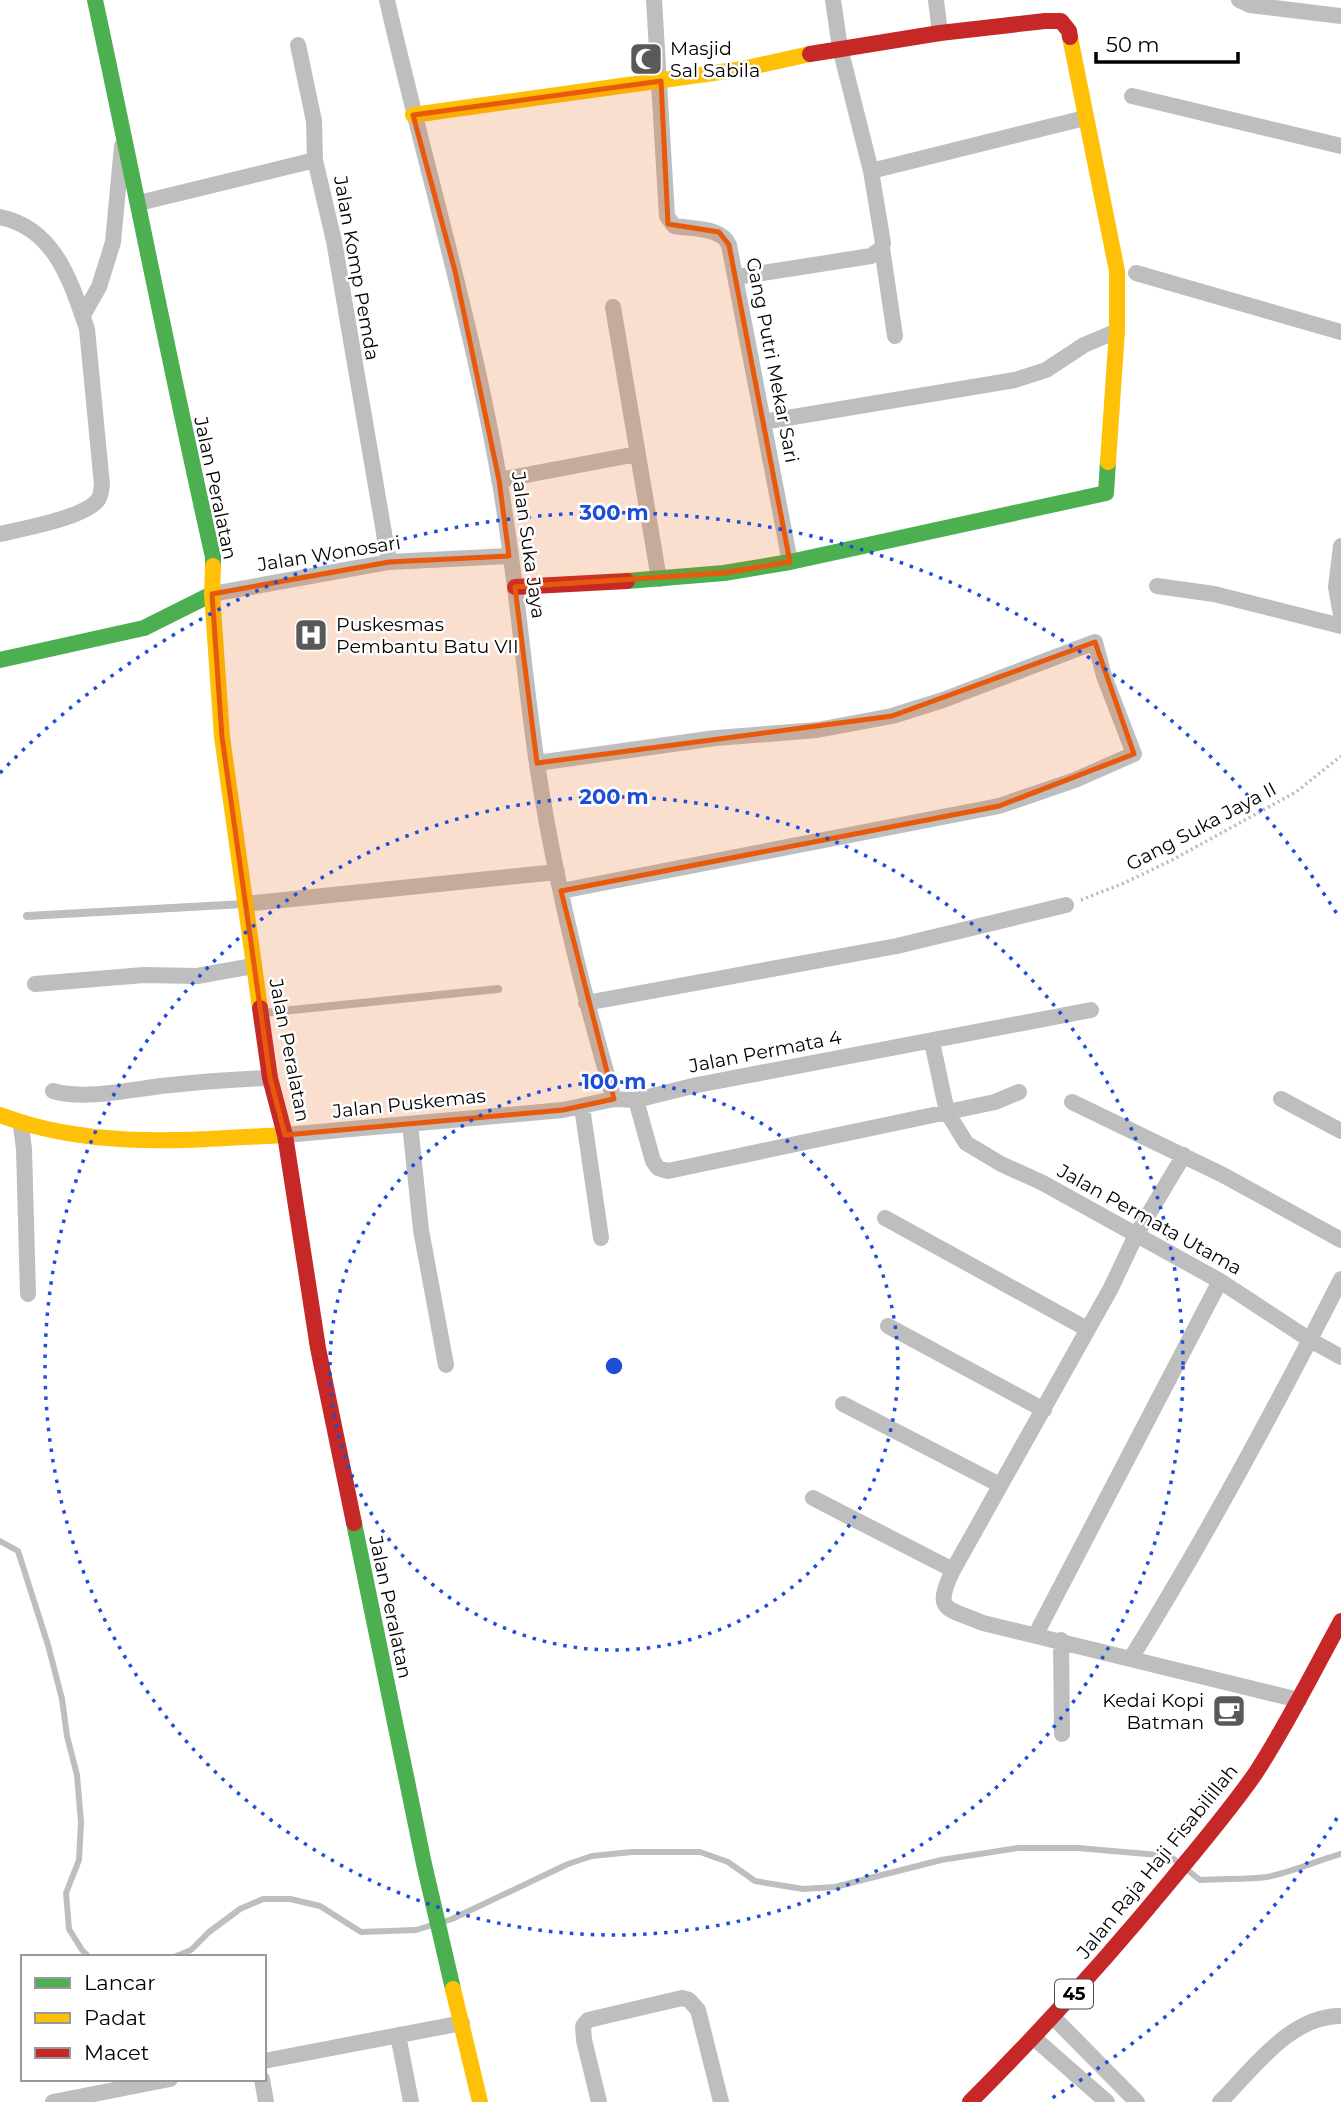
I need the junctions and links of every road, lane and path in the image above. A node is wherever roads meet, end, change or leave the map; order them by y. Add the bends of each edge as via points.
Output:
1 (95, 0) edge
2 (387, 0) edge
3 (654, 0) edge
4 (833, 0) edge
5 (936, 0) edge
6 (1239, 0) edge
7 (1341, 16) edge
8 (940, 33) junction
9 (298, 45) dead end
10 (840, 48) junction
11 (661, 80) junction
12 (1132, 96) dead end
13 (413, 114) junction
14 (1085, 118) junction
15 (124, 132) junction
16 (1341, 146) edge
17 (315, 160) junction
18 (872, 171) junction
19 (139, 203) junction
20 (0, 217) edge
21 (881, 248) junction
22 (1136, 273) dead end
23 (737, 277) junction
24 (613, 307) dead end
25 (83, 315) junction
26 (1117, 331) junction
27 (1341, 332) edge
28 (895, 336) dead end
29 (764, 422) junction
30 (637, 454) junction
31 (499, 480) junction
32 (0, 534) edge
33 (1341, 546) edge
34 (509, 556) junction
35 (389, 562) junction
36 (790, 562) junction
37 (659, 579) junction
38 (1157, 586) dead end
39 (515, 587) junction
40 (212, 594) junction
41 (1341, 615) edge
42 (1341, 626) edge
43 (0, 660) edge
44 (1341, 756) edge
45 (537, 763) junction
46 (557, 872) junction
47 (561, 891) junction
48 (245, 904) junction
49 (1066, 905) joint
50 (27, 916) dead end
51 (253, 966) junction
52 (35, 984) dead end
53 (498, 989) dead end
54 (586, 1003) junction
55 (1091, 1010) dead end
56 (260, 1014) junction
57 (932, 1042) junction
58 (270, 1078) junction
59 (53, 1091) dead end
60 (1019, 1092) dead end
61 (1281, 1098) dead end
62 (614, 1100) junction
63 (636, 1100) junction
64 (1072, 1102) dead end
65 (582, 1107) junction
66 (947, 1112) junction
67 (0, 1115) edge
68 (410, 1124) junction
69 (22, 1126) junction
70 (1341, 1131) edge
71 (285, 1135) junction
72 (1184, 1155) junction
73 (885, 1218) dead end
74 (1136, 1235) junction
75 (601, 1238) dead end
76 (1341, 1240) edge
77 (1341, 1279) edge
78 (1220, 1281) junction
79 (28, 1294) dead end
80 (888, 1326) dead end
81 (1087, 1329) junction
82 (1310, 1340) junction
83 (1341, 1357) edge
84 (446, 1364) dead end
85 (843, 1404) dead end
86 (1044, 1409) junction
87 (1000, 1485) junction
88 (813, 1498) dead end
89 (953, 1570) junction
90 (1341, 1621) edge
91 (1036, 1634) junction
92 (1061, 1640) junction
93 (1131, 1658) junction
94 (1299, 1700) junction
95 (1062, 1734) dead end
96 (1341, 2016) edge
97 (1053, 2017) junction
98 (463, 2023) junction
99 (398, 2035) junction
100 (1034, 2038) junction
101 (266, 2061) edge
102 (165, 2081) edge
103 (262, 2081) edge
104 (135, 2094) edge
105 (53, 2102) edge
106 (267, 2102) edge
107 (411, 2102) edge
108 (480, 2102) edge
109 (599, 2102) edge
110 (721, 2102) edge
111 (970, 2102) edge
112 (1107, 2102) edge
113 (1137, 2102) edge
114 (1220, 2102) edge

1 - 15 street, Jalan Peralatan
2 - 13 street, Jalan Suka Jaya
3 - 11 street, Gang Putri Mekar Sari
4 - 10 street
5 - 8 street
6 - 7 street
8 - 10 street
8 - 14 street via 1061,21 1069,31
9 - 17 street via 314,121
10 - 11 street
10 - 18 street
11 - 13 street
11 - 23 street, Gang Putri Mekar Sari via 667,216 674,226 726,237
12 - 16 street
13 - 31 street, Jalan Suka Jaya via 455,271
14 - 18 street
14 - 26 street via 1117,271
15 - 19 street, Jalan Peralatan
15 - 25 street via 113,242 99,286
17 - 19 street, Jalan Komp Pemda
17 - 35 street, Jalan Komp Pemda via 334,241
18 - 21 street
19 - 40 street, Jalan Peralatan via 213,557
20 - 25 street via 41,236 62,264
21 - 23 street via 871,256
21 - 28 street
22 - 27 street
23 - 29 street, Gang Putri Mekar Sari
24 - 30 street
25 - 32 street via 97,417 100,496 77,513
26 - 29 street via 1084,345 1046,370 1015,380
26 - 36 street via 1106,493
29 - 36 street, Gang Putri Mekar Sari
30 - 31 street
30 - 37 street
31 - 34 street, Jalan Suka Jaya
33 - 41 street via 1336,587
34 - 35 street, Jalan Wonosari
34 - 39 street, Jalan Suka Jaya
35 - 40 street, Jalan Wonosari
36 - 37 street
37 - 39 street
38 - 42 street via 1214,594
39 - 45 street, Jalan Suka Jaya
40 - 43 street, Jalan Wonosari via 144,628
40 - 48 street, Jalan Peralatan via 222,737
44 - 49 path, Gang Suka Jaya II via 1296,792 1174,859
45 - 46 street, Jalan Suka Jaya
45 - 47 street via 716,738 817,730 892,716 1095,642 1134,754 999,806
46 - 47 street, Jalan Suka Jaya
46 - 48 street
47 - 54 street, Jalan Suka Jaya
48 - 50 lane
48 - 51 street, Jalan Peralatan
49 - 54 street via 897,946
51 - 52 street via 197,976 144,975
51 - 56 street, Jalan Peralatan
53 - 56 lane
54 - 62 street, Jalan Suka Jaya
55 - 57 street, Jalan Permata 4
56 - 58 street, Jalan Peralatan
57 - 63 street, Jalan Permata 4
57 - 66 street, Jalan Permata Utama
58 - 59 street via 96,1093
58 - 71 street, Jalan Peralatan
60 - 66 street
61 - 70 street
62 - 63 street, Jalan Permata 4
62 - 65 street, Jalan Puskemas
63 - 66 street via 653,1161 668,1171
64 - 72 street
65 - 68 street, Jalan Puskemas
65 - 75 street
66 - 74 street, Jalan Permata Utama via 966,1143
67 - 69 street, Jalan Puskemas
68 - 71 street, Jalan Puskemas
68 - 84 street via 421,1230
69 - 71 street, Jalan Puskemas via 99,1139
69 - 79 street
71 - 98 street, Jalan Peralatan via 318,1348 424,1864
72 - 74 street
72 - 76 street
73 - 81 street
74 - 78 street, Jalan Permata Utama
74 - 81 street
77 - 82 street
78 - 82 street, Jalan Permata Utama
78 - 91 street
80 - 86 street
81 - 86 street
82 - 83 street, Jalan Permata Utama
82 - 93 street
85 - 87 street
86 - 87 street
87 - 89 street
88 - 89 street
89 - 91 street via 942,1594 946,1607 984,1623
90 - 94 street, Jalan Raja Haji Fisabilillah / 45
91 - 92 street
92 - 93 street
92 - 95 street
93 - 94 street
94 - 97 street, Jalan Raja Haji Fisabilillah / 45 via 1226,1814
96 - 114 street via 1299,2026
97 - 100 street, Jalan Raja Haji Fisabilillah / 45
97 - 113 street
98 - 99 street
98 - 108 street, Jalan Peralatan
99 - 101 street
99 - 107 street
100 - 111 street, Jalan Raja Haji Fisabilillah / 45
100 - 112 street
102 - 104 street
103 - 106 street
104 - 105 street
109 - 110 street via 583,2026 588,2020 682,1998 698,2010

